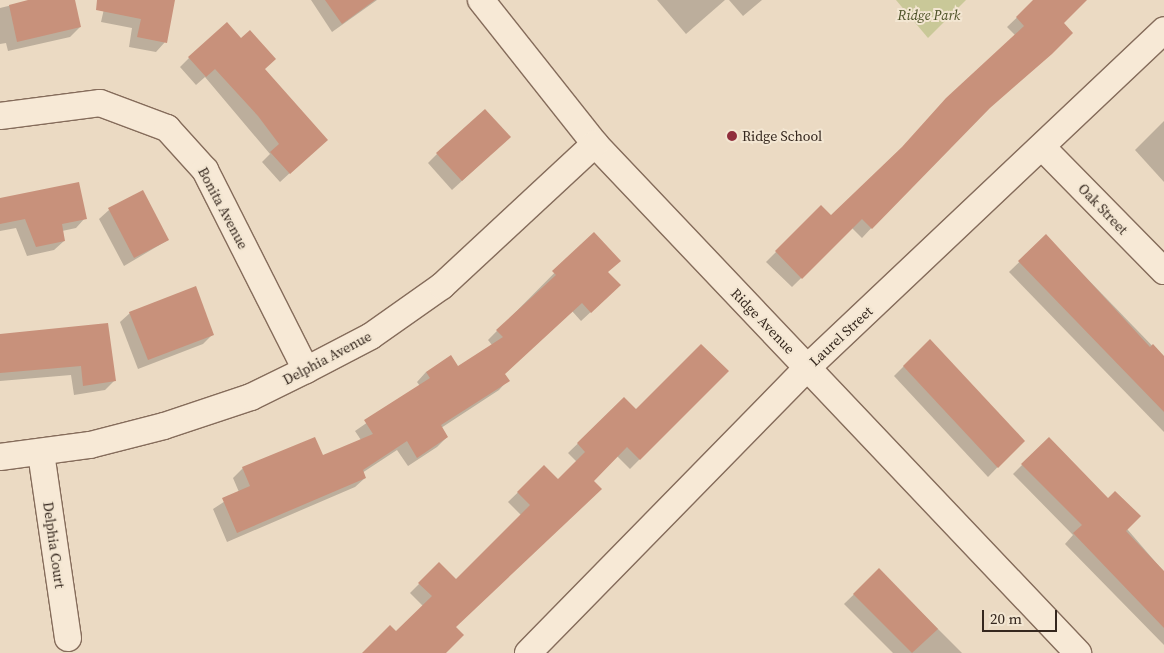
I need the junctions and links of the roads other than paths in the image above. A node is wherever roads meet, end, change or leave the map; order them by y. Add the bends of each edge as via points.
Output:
1 (481, 0) edge
2 (1164, 30) edge
3 (0, 116) edge
4 (595, 144) junction
5 (1042, 147) junction
6 (1164, 272) edge
7 (808, 367) junction
8 (306, 370) junction
9 (41, 453) junction
10 (0, 457) edge
11 (68, 638) dead end
12 (528, 653) edge
13 (1078, 653) edge

1 - 4 street, Ridge Avenue
2 - 5 street, Laurel Street
3 - 8 street, Bonita Avenue via 100,103 167,128 205,170
4 - 7 street, Ridge Avenue
4 - 8 street, Delphia Avenue via 442,286 371,336
5 - 6 street, Oak Street
5 - 7 street, Laurel Street
7 - 12 street, Laurel Street
7 - 13 street, Ridge Avenue
8 - 9 street, Delphia Avenue via 206,414 90,445
9 - 10 street, Delphia Avenue
9 - 11 street, Delphia Court

